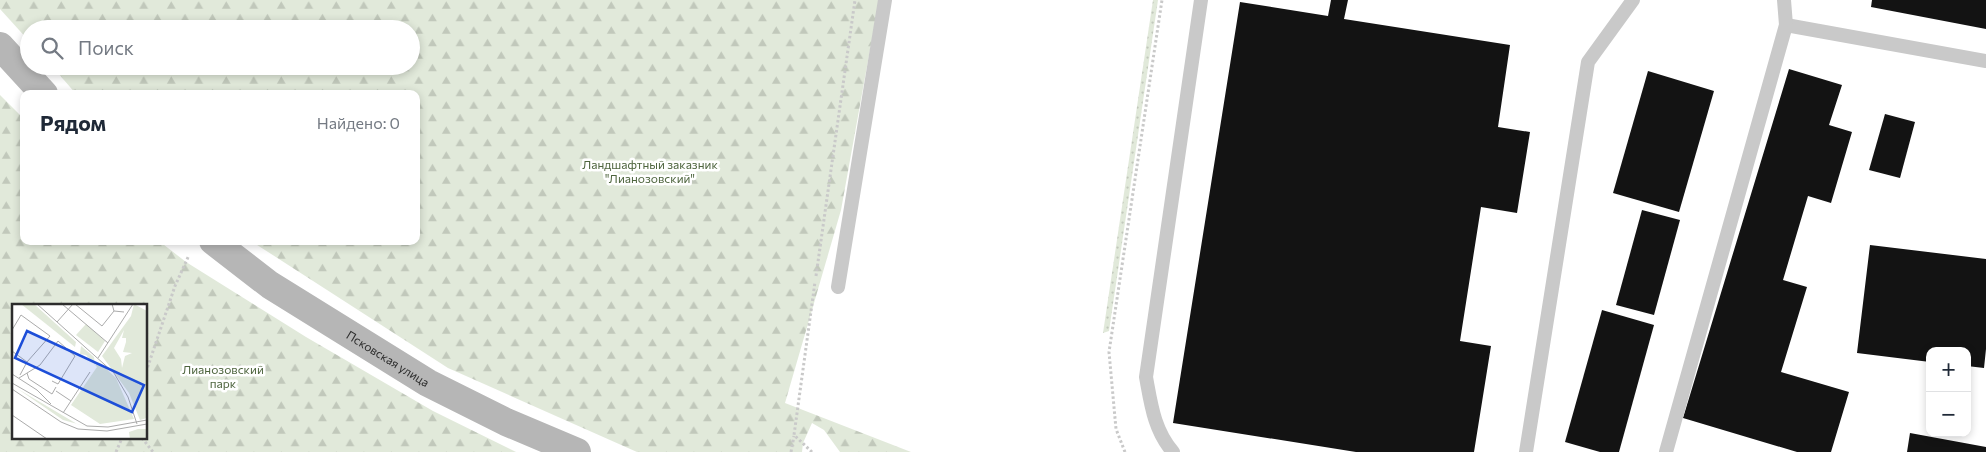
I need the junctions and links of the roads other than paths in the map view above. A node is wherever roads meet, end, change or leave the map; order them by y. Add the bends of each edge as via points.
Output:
1 (885, 0) edge
2 (1201, 0) edge
3 (1633, 0) edge
4 (1784, 0) edge
5 (1786, 24) junction
6 (0, 46) edge
7 (1986, 61) edge
8 (20, 70) edge
9 (24, 75) edge
10 (40, 90) edge
11 (202, 246) edge
12 (838, 287) dead end
13 (577, 452) edge
14 (1173, 452) edge
15 (1526, 452) edge
16 (1666, 452) edge

1 - 12 lane
2 - 14 lane via 1146,376 1152,415 1163,440
3 - 15 lane via 1588,62
4 - 5 lane
5 - 7 lane
5 - 16 lane
6 - 8 street
9 - 10 street
11 - 13 street, Псковская улица via 428,383 506,422

